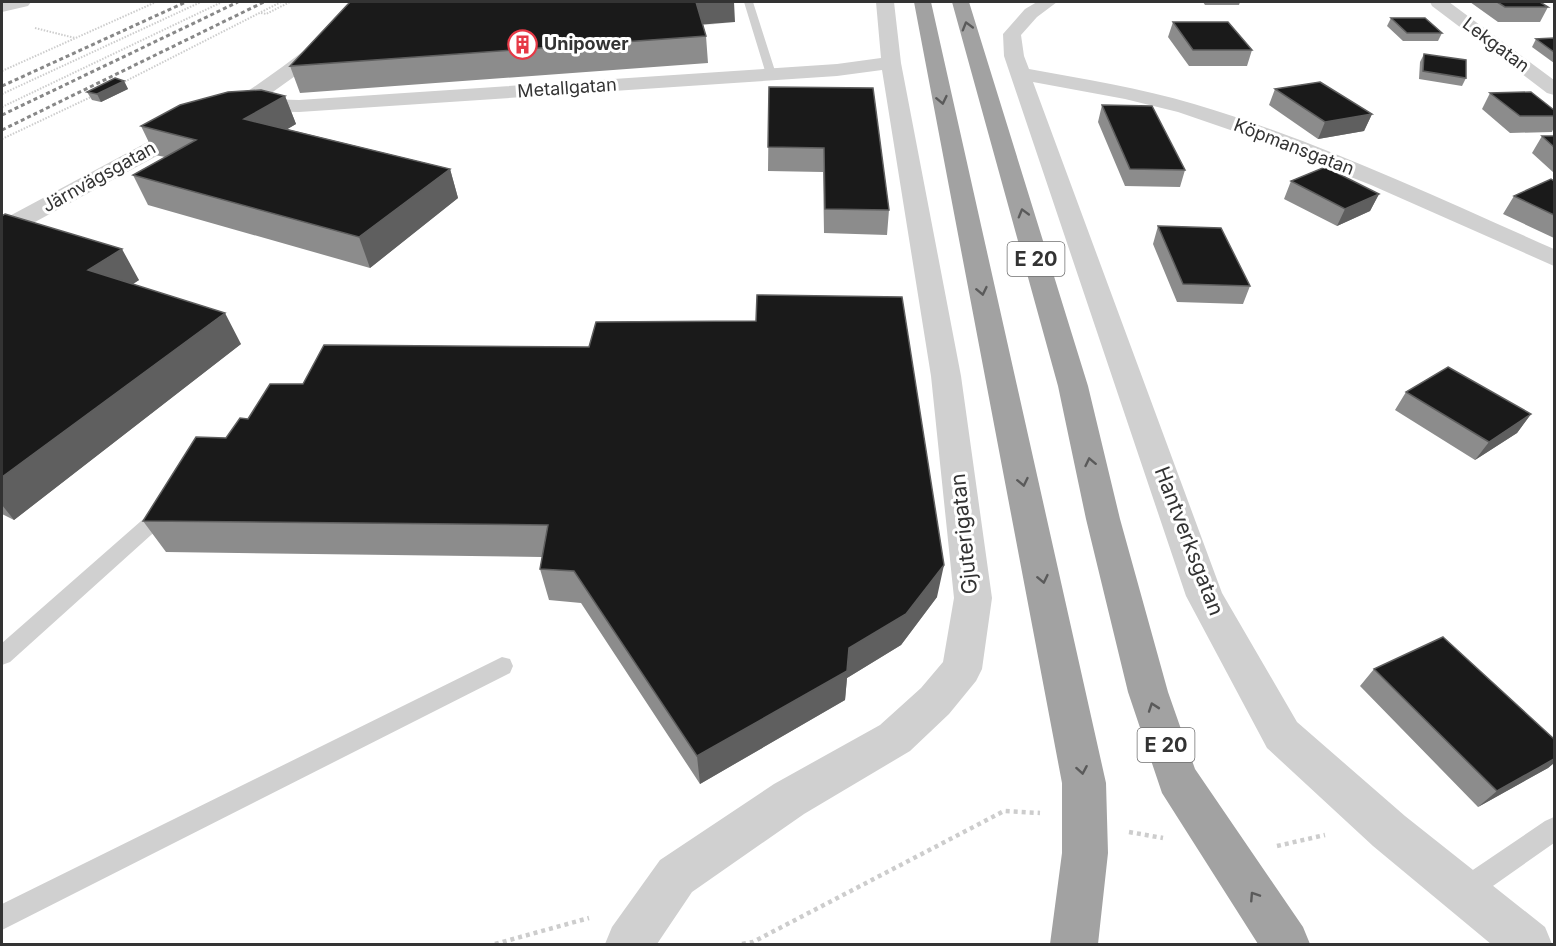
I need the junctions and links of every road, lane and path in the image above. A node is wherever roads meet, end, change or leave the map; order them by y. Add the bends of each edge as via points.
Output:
1 (22, 2) edge
2 (156, 2) edge
3 (201, 2) edge
4 (222, 2) edge
5 (281, 2) edge
6 (290, 2) edge
7 (372, 2) edge
8 (748, 2) edge
9 (885, 2) edge
10 (922, 2) edge
11 (960, 2) edge
12 (1048, 2) edge
13 (1438, 2) edge
14 (2, 7) edge
15 (260, 13) junction
16 (31, 27) dead end
17 (75, 38) junction
18 (891, 63) junction
19 (2, 71) edge
20 (771, 74) junction
21 (1021, 74) junction
22 (122, 82) edge
23 (1554, 89) edge
24 (102, 92) edge
25 (2, 94) edge
26 (242, 105) junction
27 (2, 107) edge
28 (2, 139) edge
29 (2, 230) edge
30 (1528, 247) junction
31 (1554, 258) edge
32 (1554, 273) edge
33 (173, 503) edge
34 (2, 656) edge
35 (502, 666) dead end
36 (1554, 829) edge
37 (1463, 892) junction
38 (2, 917) edge
39 (629, 945) edge
40 (1074, 945) edge
41 (1286, 945) edge
42 (1528, 945) edge

1 - 14 street
2 - 17 path
3 - 25 path
4 - 27 path
5 - 15 path
6 - 15 path via 267,14
7 - 26 street, Järnvägsgatan via 330,42
8 - 20 lane
9 - 18 street, Gjuterigatan
10 -> 40 highway, E 20 via 1084,783 1084,853
41 -> 11 highway, E 20 via 1177,779 1148,692 1103,519 1074,386
12 - 21 street, Hantverksgatan via 1012,34
13 - 23 street, Lekgatan
15 - 22 path
16 - 17 path
17 - 19 path
18 - 20 street, Metallgatan
18 - 39 street, Gjuterigatan via 946,376 973,598 962,669 895,738 789,799 676,876
20 - 26 street, Metallgatan via 298,106
21 - 30 street, Köpmansgatan via 1125,93 1250,129 1379,180
21 - 37 street, Hantverksgatan via 1205,596 1282,735
24 - 28 path
26 - 29 street, Järnvägsgatan via 176,135
30 - 31 street, Köpmansgatan
30 - 32 street
33 - 34 lane
35 - 38 lane
36 - 37 lane
37 - 42 street, Hantverksgatan

